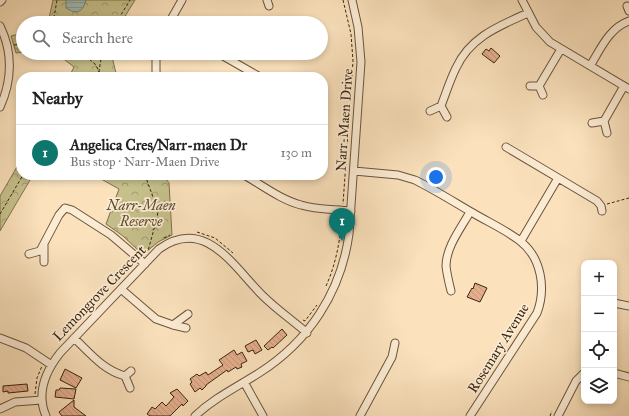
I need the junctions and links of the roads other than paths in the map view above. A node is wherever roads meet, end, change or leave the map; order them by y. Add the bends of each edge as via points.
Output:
1 (182, 0) edge
2 (352, 0) edge
3 (522, 0) edge
4 (528, 13) junction
5 (172, 16) edge
6 (629, 21) edge
7 (0, 26) edge
8 (561, 49) junction
9 (156, 60) edge
10 (230, 60) edge
11 (590, 66) junction
12 (156, 72) edge
13 (251, 72) edge
14 (530, 86) dead end
15 (539, 86) junction
16 (627, 88) edge
17 (543, 95) dead end
18 (0, 106) edge
19 (441, 106) junction
20 (430, 111) dead end
21 (447, 117) dead end
22 (604, 122) junction
23 (592, 123) dead end
24 (607, 133) dead end
25 (506, 147) dead end
26 (354, 171) junction
27 (558, 178) junction
28 (253, 180) edge
29 (601, 209) road end
30 (351, 211) junction
31 (470, 212) junction
32 (521, 241) junction
33 (44, 245) junction
34 (28, 254) dead end
35 (44, 262) dead end
36 (145, 264) junction
37 (121, 289) junction
38 (451, 291) dead end
39 (617, 304) edge
40 (629, 306) edge
41 (188, 314) dead end
42 (173, 325) junction
43 (186, 328) dead end
44 (307, 333) junction
45 (0, 338) edge
46 (74, 338) junction
47 (395, 343) dead end
48 (48, 363) junction
49 (131, 371) dead end
50 (617, 374) edge
51 (125, 376) junction
52 (581, 376) edge
53 (629, 377) edge
54 (244, 382) junction
55 (130, 388) dead end
56 (38, 400) junction
57 (0, 409) edge
58 (46, 416) edge
59 (195, 416) edge
60 (264, 416) edge
61 (360, 416) edge
62 (470, 416) edge
63 (558, 416) edge

1 - 5 street
2 - 26 street, Narr-Maen Drive via 361,50
3 - 4 street
4 - 8 street via 540,32
4 - 19 street via 487,32 470,47 456,68
6 - 11 street via 610,35
7 - 18 street via 8,46 10,72 8,86
8 - 11 street
8 - 15 street
9 - 12 street
10 - 13 street
11 - 16 street
14 - 15 street
15 - 17 street
16 - 22 street
19 - 20 street
19 - 21 street
22 - 23 street
22 - 24 street
25 - 27 street
26 - 30 street, Narr-Maen Drive
26 - 31 street, Rosemary Avenue via 409,177
27 - 29 street via 597,201
27 - 32 street
28 - 30 street via 300,205
30 - 44 street, Narr-Maen Drive via 348,242 339,276
31 - 32 street, Rosemary Avenue
31 - 38 street via 447,258
32 - 62 street, Rosemary Avenue via 531,254 540,275 542,290 539,308
33 - 34 street via 40,251
33 - 35 street
33 - 36 street via 65,208 112,235
36 - 37 street, Lemongrove Crescent
36 - 44 street, Lemongrove Crescent via 159,249 170,243 189,239 206,242 228,258 270,302
37 - 42 street via 156,319
37 - 46 street, Lemongrove Crescent
39 - 40 street
41 - 42 street
42 - 43 street
44 - 54 street, Narr-Maen Drive via 280,359
45 - 48 street via 26,348
46 - 48 street, Lemongrove Crescent
46 - 51 street via 105,367
47 - 61 street via 392,358
48 - 56 street, Lemongrove Crescent
49 - 51 street
50 - 53 street
51 - 55 street
52 - 63 street
54 - 59 street, Narr-Maen Drive via 221,395
54 - 60 street
56 - 57 street via 15,402
56 - 58 street, Lemongrove Crescent

